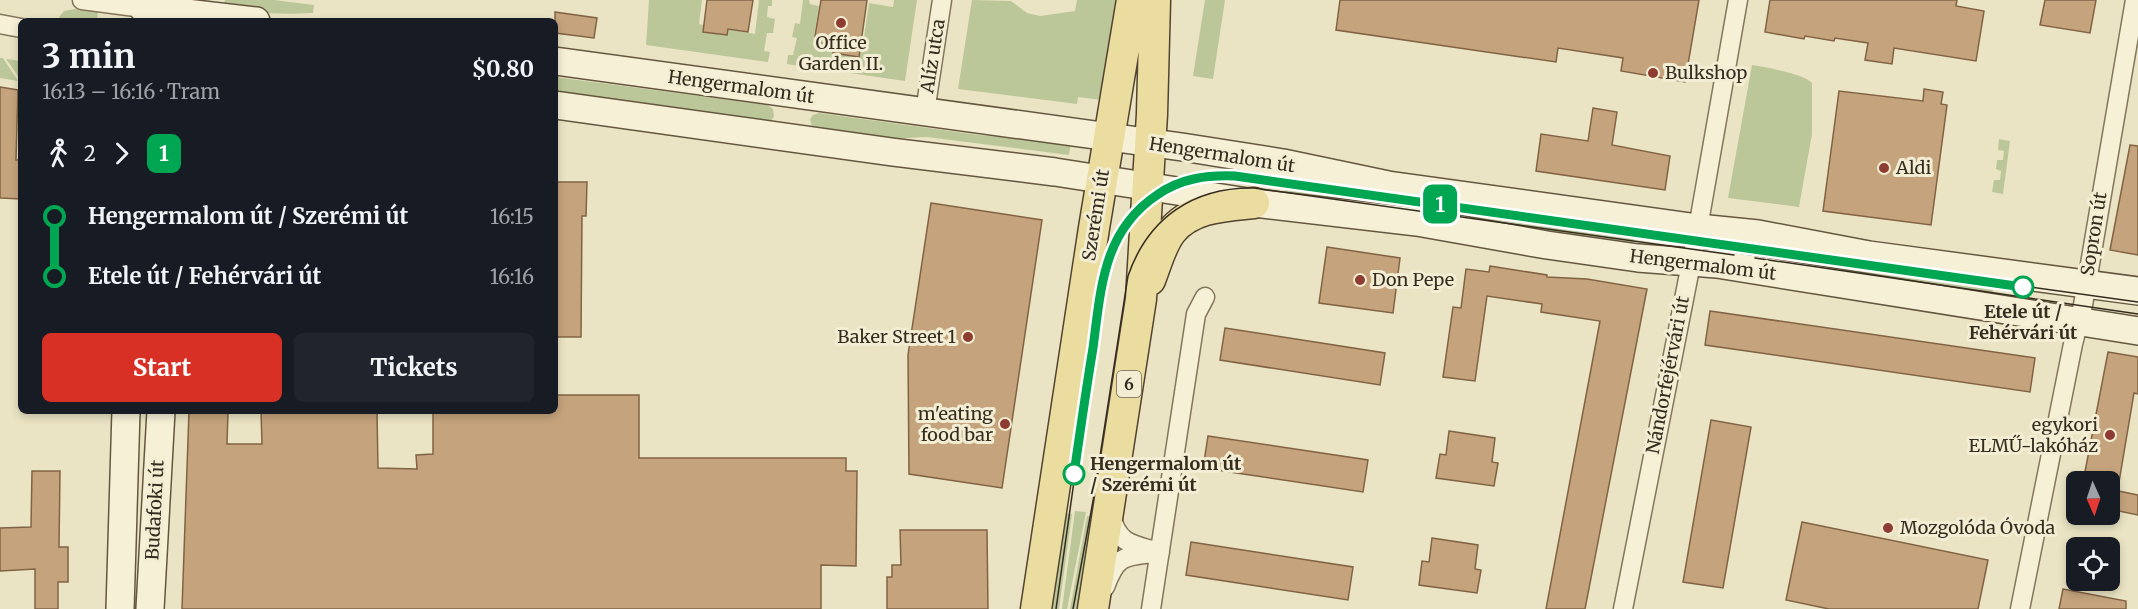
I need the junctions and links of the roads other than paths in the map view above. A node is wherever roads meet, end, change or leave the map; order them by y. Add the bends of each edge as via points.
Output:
1 (82, 0) edge
2 (942, 0) edge
3 (1132, 0) edge
4 (1155, 0) edge
5 (1738, 0) edge
6 (2135, 0) edge
7 (143, 10) edge
8 (176, 11) edge
9 (232, 18) edge
10 (0, 24) edge
11 (18, 27) edge
12 (558, 61) edge
13 (797, 94) junction
14 (558, 105) edge
15 (925, 112) junction
16 (792, 138) junction
17 (1108, 138) junction
18 (1150, 144) junction
19 (1102, 179) junction
20 (1148, 186) junction
21 (1254, 202) junction
22 (1698, 228) junction
23 (1691, 261) junction
24 (2086, 285) junction
25 (2138, 291) edge
26 (1205, 297) dead end
27 (1142, 299) junction
28 (2080, 322) junction
29 (2138, 331) edge
30 (126, 419) edge
31 (160, 419) edge
32 (1109, 503) junction
33 (1160, 552) junction
34 (120, 609) edge
35 (150, 609) edge
36 (1036, 609) edge
37 (1093, 609) edge
38 (1098, 609) edge
39 (1151, 609) edge
40 (1623, 609) edge
41 (2020, 609) edge

1 - 7 street
2 - 15 street, Alíz utca
3 - 17 main road, Szerémi út
4 - 18 main road, 6
5 - 22 street, Nándorfejérvári út
6 - 24 street, Sopron út
7 - 8 main road
8 - 9 main road
10 - 11 street
12 - 13 main road, Hengermalom út
13 - 15 main road, Hengermalom út
13 - 16 main road
14 - 16 main road, Hengermalom út
15 - 17 main road, Hengermalom út
16 - 19 main road, Hengermalom út
17 - 18 main road, Hengermalom út
17 - 19 main road, Szerémi út
18 - 20 main road, 6
18 - 22 main road, Hengermalom út via 1283,163 1388,185
19 - 20 main road, Hengermalom út
19 - 36 main road, Szerémi út
20 - 21 main road, Hengermalom út
20 - 27 main road, 6
21 - 23 main road, Hengermalom út via 1418,222 1638,258
21 - 27 main road via 1199,212 1181,223 1166,241
22 - 23 street, Nándorfejérvári út
22 - 24 main road, Hengermalom út
23 - 28 main road, Hengermalom út
23 - 40 street, Nándorfejérvári út
24 - 25 main road, Hengermalom út
24 - 28 street, Sopron út
26 - 33 street via 1196,314
27 - 32 main road, 6
28 - 29 main road, Hengermalom út
28 - 41 street, Sopron út
30 - 31 main road
30 - 34 main road, Budafoki út
31 - 35 main road, Budafoki út
32 - 33 street via 1114,528 1122,538
32 - 37 main road, 6
33 - 38 street via 1120,560 1112,568
33 - 39 street

